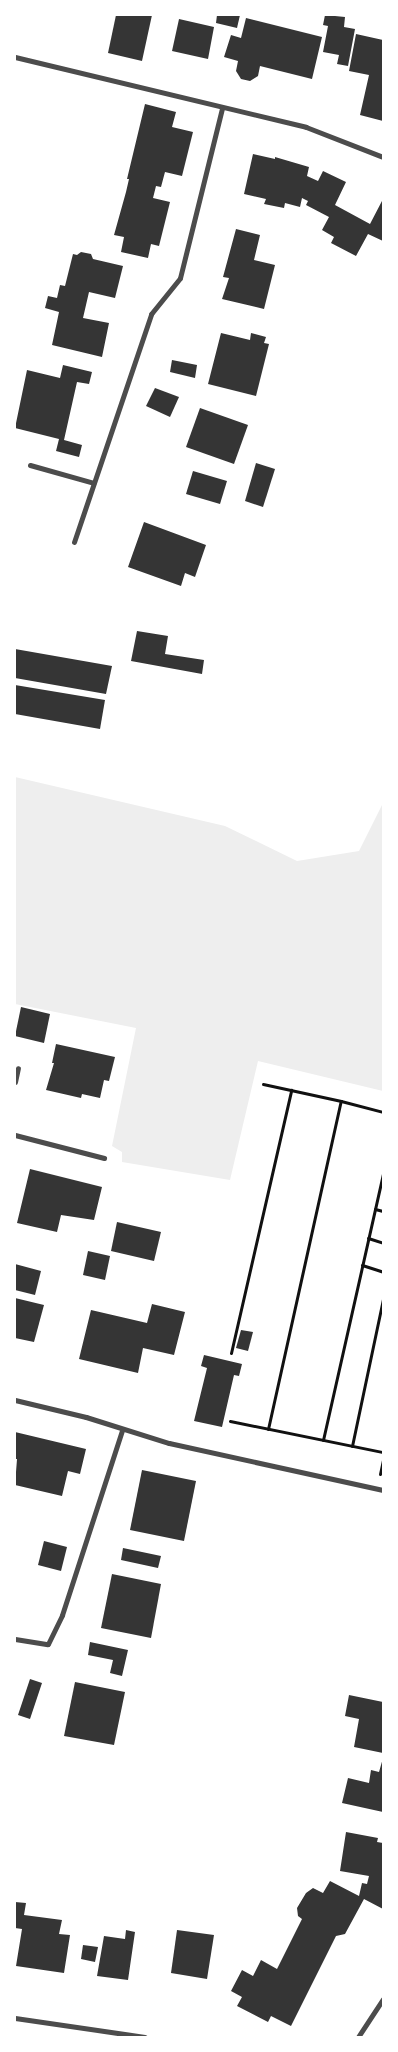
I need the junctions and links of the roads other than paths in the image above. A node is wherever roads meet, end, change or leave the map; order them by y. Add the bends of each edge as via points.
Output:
1 (15, 57) edge
2 (222, 108) junction
3 (383, 157) edge
4 (30, 465) dead end
5 (94, 483) junction
6 (74, 542) dead end
7 (18, 1068) dead end
8 (15, 1082) edge
9 (15, 1135) edge
10 (104, 1158) dead end
11 (15, 1400) edge
12 (122, 1430) junction
13 (383, 1490) edge
14 (15, 1639) edge
15 (383, 1999) edge
16 (15, 2018) edge
17 (145, 2037) edge
18 (358, 2037) edge

1 - 2 street
2 - 3 street via 306,126
2 - 5 street via 180,278 151,314
4 - 5 street
5 - 6 street
7 - 8 street
9 - 10 street
11 - 12 street via 86,1417
12 - 13 street
12 - 14 street via 62,1615 48,1644
15 - 18 street
16 - 17 street

